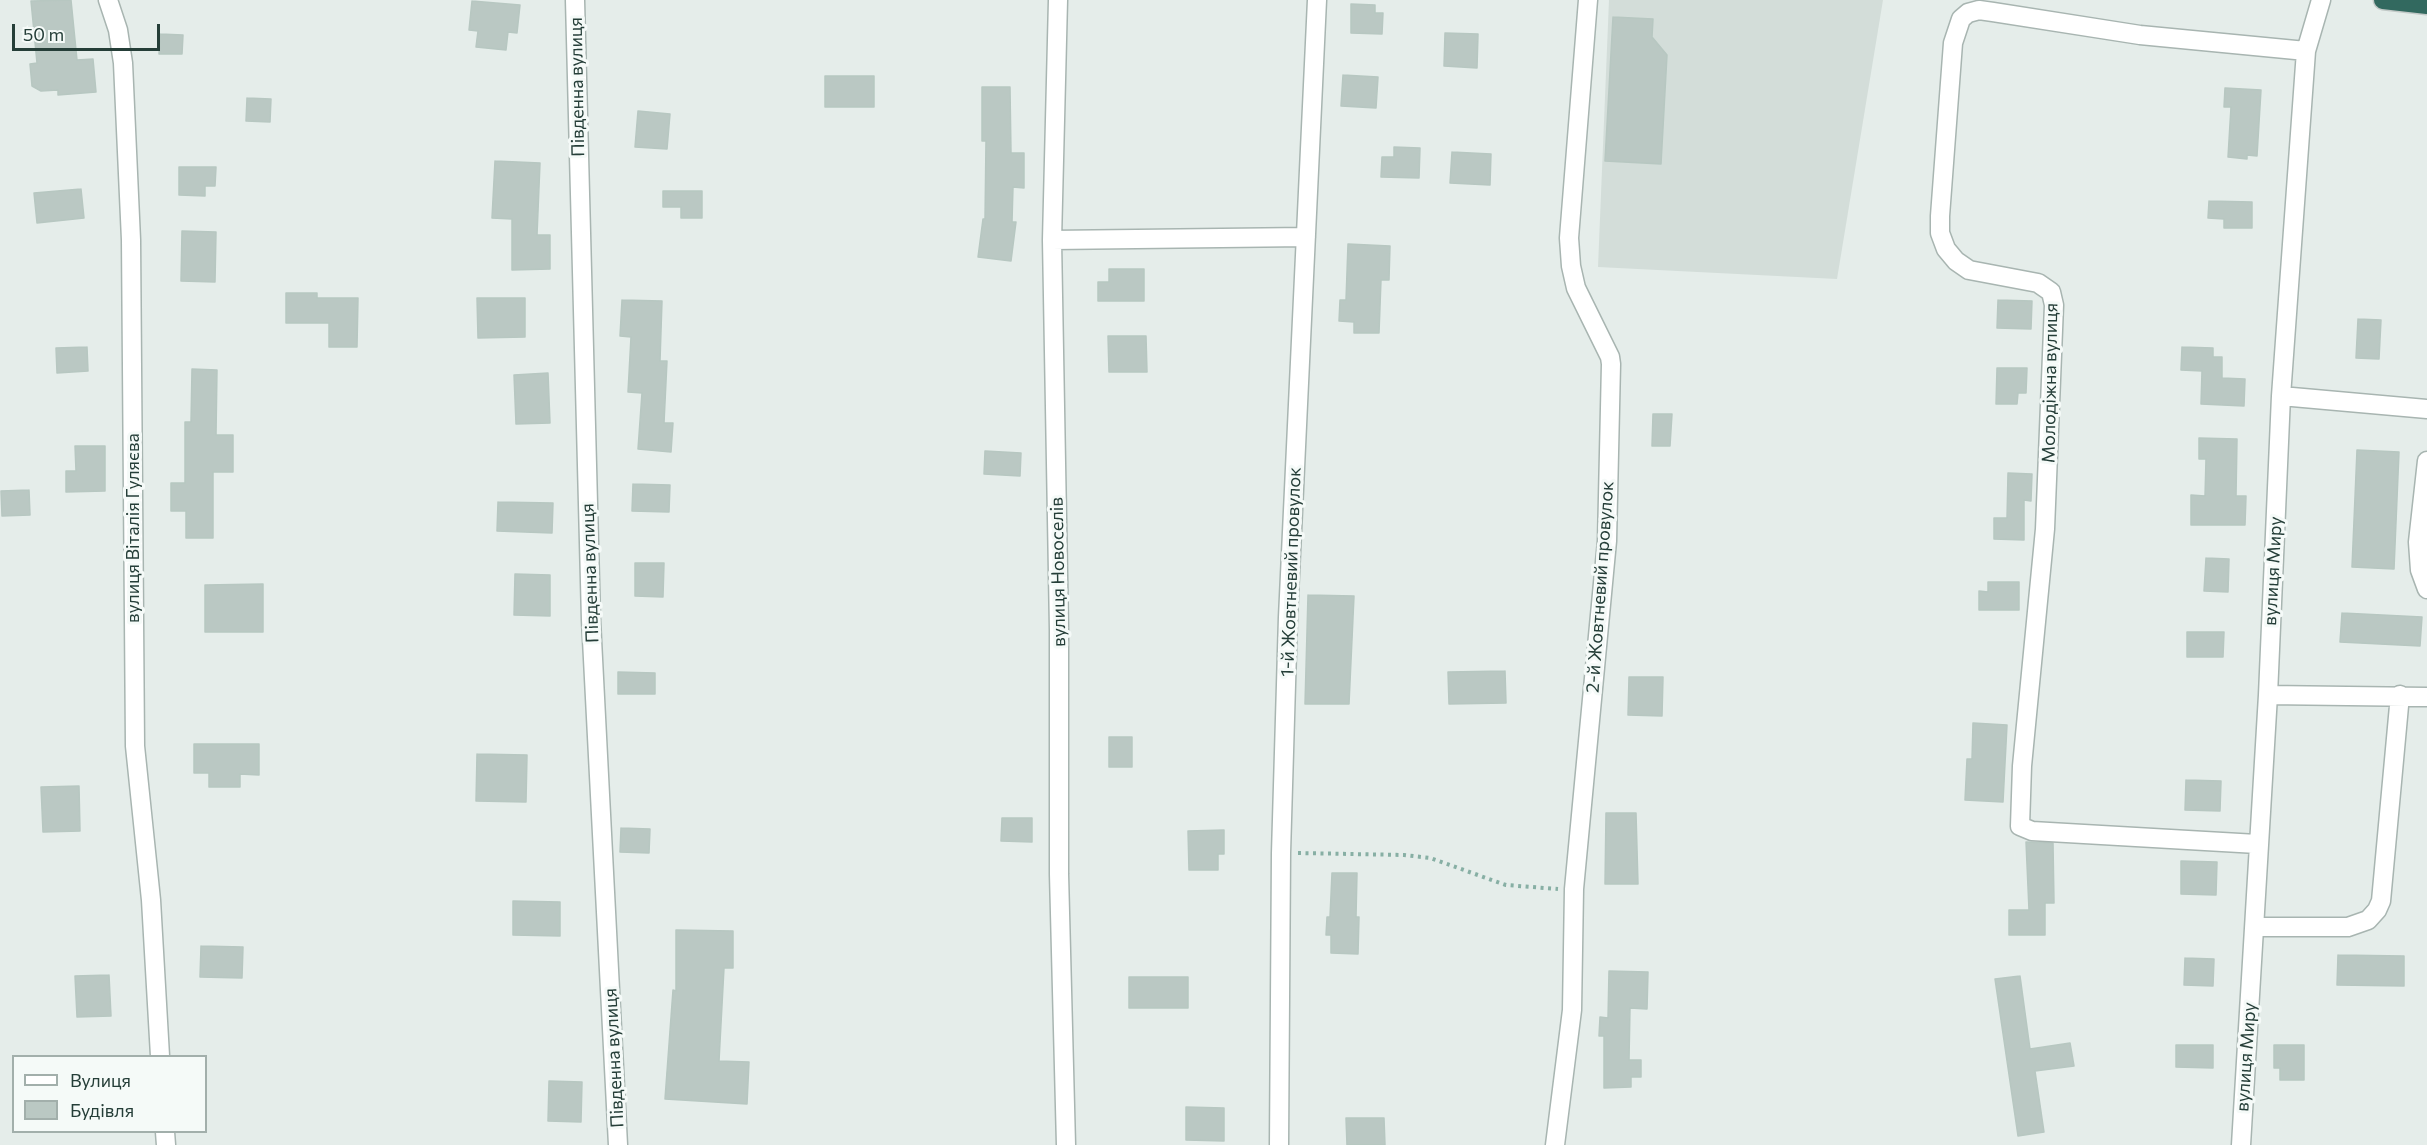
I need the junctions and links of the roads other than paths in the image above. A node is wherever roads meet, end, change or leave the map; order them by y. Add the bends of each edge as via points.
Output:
1 (108, 0) edge
2 (575, 0) edge
3 (1058, 0) edge
4 (1317, 0) edge
5 (1588, 0) edge
6 (2321, 0) edge
7 (2383, 0) edge
8 (2427, 5) edge
9 (2306, 51) junction
10 (1306, 237) junction
11 (1052, 240) junction
12 (2282, 396) junction
13 (2427, 409) edge
14 (2427, 461) edge
15 (2427, 589) edge
16 (2268, 695) junction
17 (2400, 695) junction
18 (2427, 697) edge
19 (2257, 844) junction
20 (2255, 927) junction
21 (160, 1055) edge
22 (618, 1145) edge
23 (1065, 1145) edge
24 (1280, 1145) edge
25 (1555, 1145) edge
26 (2241, 1145) edge

1 - 21 street, вулиця Віталія Гуляєва via 118,30 123,75 131,240 135,746 151,900
2 - 22 street, Південна вулиця via 591,620
3 - 11 street, вулиця Новоселів
4 - 10 street, 1-й Жовтневий провулок
5 - 25 street, 2-й Жовтневий провулок via 1569,238 1576,288 1611,364 1607,541 1574,889 1572,1010
6 - 9 street, вулиця Миру
7 - 8 highway
9 - 12 street, вулиця Миру
9 - 19 street, Молодіжна вулиця via 2140,35 1979,10 1968,13 1956,29 1953,43 1940,216 1940,233 1956,261 1969,270 2038,284 2051,292 2054,305 2045,529 2022,766 2020,826 2032,831
10 - 11 street
10 - 24 street, 1-й Жовтневий провулок via 1281,853
11 - 23 street, вулиця Новоселів
12 - 13 street
12 - 16 street, вулиця Миру
14 - 15 street via 2418,542 2420,570
16 - 17 street
16 - 19 street, вулиця Миру
17 - 18 street
17 - 20 street via 2381,901 2377,910 2368,920 2349,927
19 - 20 street, вулиця Миру
20 - 26 street, вулиця Миру

